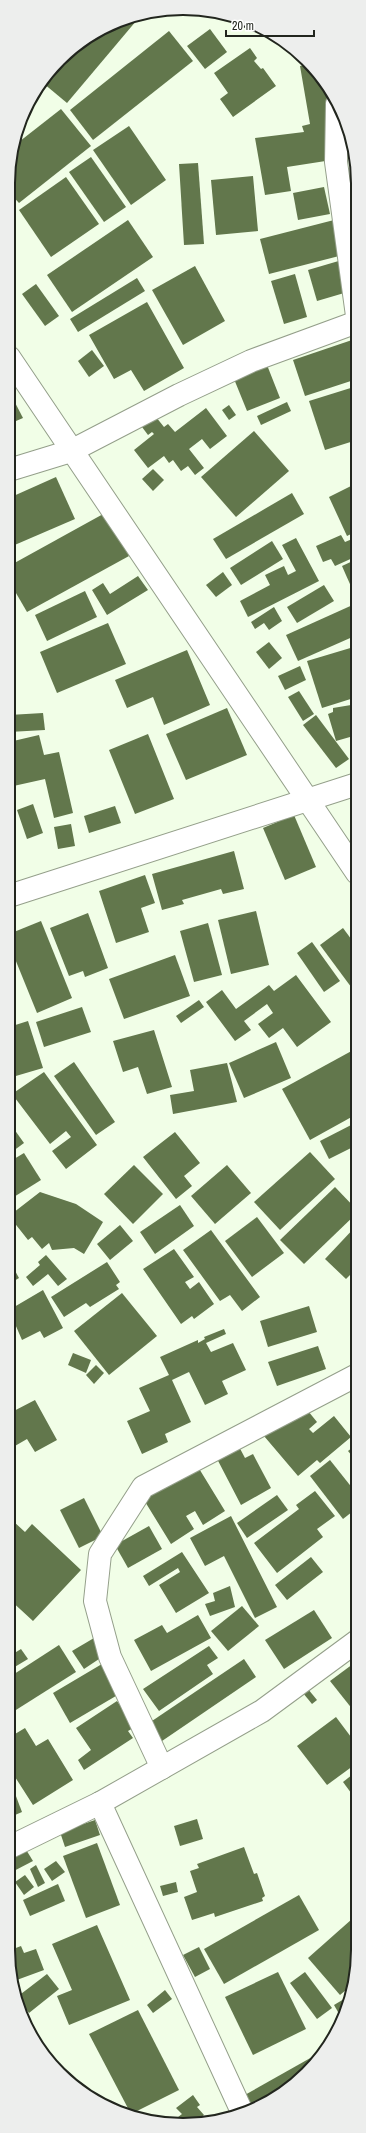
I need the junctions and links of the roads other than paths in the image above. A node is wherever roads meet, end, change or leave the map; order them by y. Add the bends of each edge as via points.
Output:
1 (337, 116) edge
2 (351, 277) edge
3 (351, 325) edge
4 (15, 366) edge
5 (71, 451) junction
6 (15, 468) edge
7 (351, 786) edge
8 (308, 799) junction
9 (351, 864) edge
10 (15, 894) edge
11 (351, 1377) edge
12 (351, 1645) edge
13 (162, 1768) junction
14 (100, 1802) junction
15 (15, 1844) edge
16 (240, 2108) edge

1 - 2 street via 336,162
3 - 5 street via 250,361
4 - 5 street
5 - 6 street
5 - 8 street
7 - 8 street
8 - 9 street
8 - 10 street
11 - 13 street via 143,1486 100,1554 95,1601 110,1657
12 - 13 street via 262,1711
13 - 14 street
14 - 15 street
14 - 16 street

